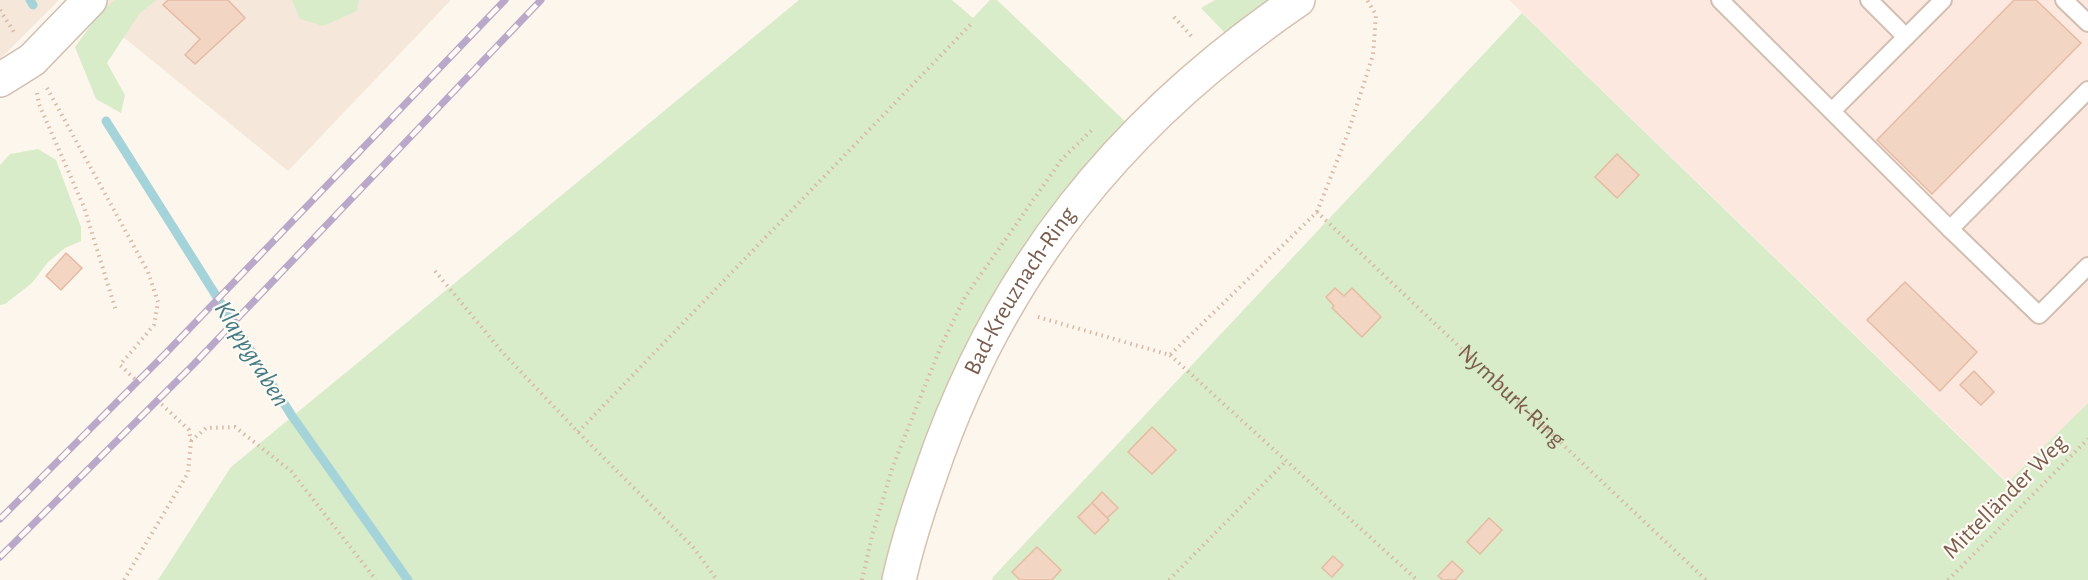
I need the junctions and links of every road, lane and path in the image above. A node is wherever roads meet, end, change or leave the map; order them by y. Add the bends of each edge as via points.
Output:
1 (1298, 0) edge
2 (1367, 0) edge
3 (1720, 0) edge
4 (1869, 0) edge
5 (1943, 0) edge
6 (2064, 0) edge
7 (89, 1) edge
8 (973, 22) dead end
9 (2088, 23) edge
10 (1906, 37) junction
11 (32, 60) junction
12 (0, 80) edge
13 (2088, 90) edge
14 (1832, 111) junction
15 (1317, 212) junction
16 (1950, 229) junction
17 (2088, 266) edge
18 (435, 271) dead end
19 (1004, 308) junction
20 (116, 311) dead end
21 (1170, 355) junction
22 (137, 381) dead end
23 (157, 400) dead end
24 (578, 432) junction
25 (2088, 440) edge
26 (191, 441) junction
27 (1286, 461) junction
28 (124, 580) edge
29 (376, 580) edge
30 (717, 580) edge
31 (899, 580) edge
32 (1169, 580) edge
33 (1417, 580) edge
34 (1706, 580) edge
35 (1948, 580) edge

1 - 19 main road, Bad-Kreuznach-Ring via 1224,54 1139,130 1068,213
2 - 15 path via 1376,15 1373,55
3 - 14 lane
4 - 10 lane
5 - 10 lane
6 - 9 lane
7 - 11 main road
8 - 24 path
10 - 14 lane
11 - 12 main road
11 - 20 path via 39,104 84,207
11 - 22 path via 148,272 158,302 154,325 120,365
13 - 16 lane
14 - 16 lane
15 - 21 path
15 - 34 path, Nymburk-Ring
16 - 17 lane via 2039,315
18 - 24 path via 503,353
19 - 21 path
19 - 31 main road, Bad-Kreuznach-Ring via 981,350 941,444
21 - 27 path
23 - 26 path via 189,430
24 - 30 path via 693,547
25 - 35 path, Mittelländer Weg
26 - 28 path via 189,473
26 - 29 path via 206,428 236,427 291,471
27 - 32 path
27 - 33 path

